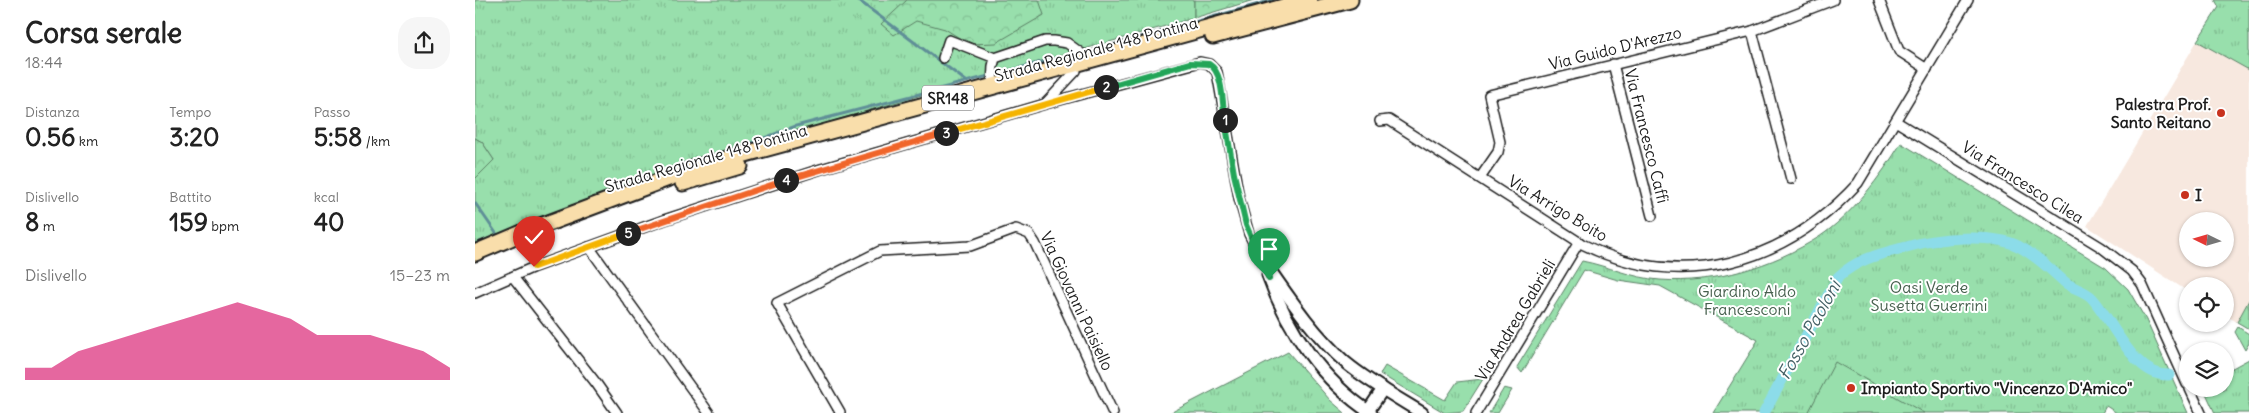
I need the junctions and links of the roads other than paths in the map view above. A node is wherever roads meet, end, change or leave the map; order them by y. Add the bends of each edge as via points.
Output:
1 (1309, 0) edge
2 (1350, 0) edge
3 (1833, 0) edge
4 (1879, 0) edge
5 (1967, 0) edge
6 (1752, 31) junction
7 (943, 58) dead end
8 (1089, 59) junction
9 (994, 62) junction
10 (1613, 64) junction
11 (1927, 69) junction
12 (1077, 71) junction
13 (992, 86) junction
14 (1045, 104) junction
15 (1380, 121) dead end
16 (1897, 122) junction
17 (1480, 178) junction
18 (1791, 179) dead end
19 (592, 208) junction
20 (1652, 216) dead end
21 (1579, 242) junction
22 (589, 247) junction
23 (475, 254) edge
24 (1262, 259) junction
25 (513, 276) junction
26 (475, 293) edge
27 (2179, 364) edge
28 (1383, 389) junction
29 (2194, 397) edge
30 (841, 412) edge
31 (1369, 412) edge
32 (617, 413) edge
33 (709, 413) edge
34 (1113, 413) edge
35 (1422, 413) edge
36 (1476, 413) edge
37 (2201, 413) edge

1 - 8 main road, Strada Regionale 148 Pontina / SR148
2 - 12 main road, Strada Regionale 148 Pontina / SR148
3 - 6 street, Via Guido D'Arezzo
4 - 11 street via 1899,51
5 - 11 street, Via Arrigo Boito
6 - 10 street, Via Guido D'Arezzo
6 - 18 street
7 - 9 street via 949,40
8 - 9 street, Strada Regionale 148 Pontina via 1067,43 1054,41
8 - 13 main road, Strada Regionale 148 Pontina / SR148
9 - 13 street, Strada Regionale 148 Pontina
10 - 17 street, Via Guido D'Arezzo via 1489,94 1500,142 1498,152
10 - 20 street, Via Francesco Caffi
11 - 16 street, Via Arrigo Boito
12 - 14 street
12 - 19 main road, Strada Regionale 148 Pontina / SR148
13 - 19 main road, Strada Regionale 148 Pontina / SR148 via 698,167
14 - 22 street via 821,169
14 - 24 street via 1190,63 1213,66 1219,82 1239,198 1249,234
15 - 17 street, Via Arrigo Boito via 1389,120
16 - 21 street, Via Arrigo Boito via 1858,183 1836,208 1785,243 1758,254 1700,268 1653,267 1628,263
16 - 27 street, Via Francesco Cilea via 2101,247 2132,271 2151,300
17 - 21 street, Via Arrigo Boito
19 - 23 main road, Strada Regionale 148 Pontina / SR148
21 - 36 street, Via Andrea Gabrieli
22 - 25 street
22 - 33 street
24 - 28 street via 1300,314 1324,341 1350,366
24 - 31 street via 1280,306 1299,340 1329,376
25 - 26 street
25 - 32 street
28 - 31 street
28 - 35 street
29 - 37 street
30 - 34 street, Via Giovanni Paisiello via 777,303 880,251 970,246 1016,229 1029,234 1035,243

